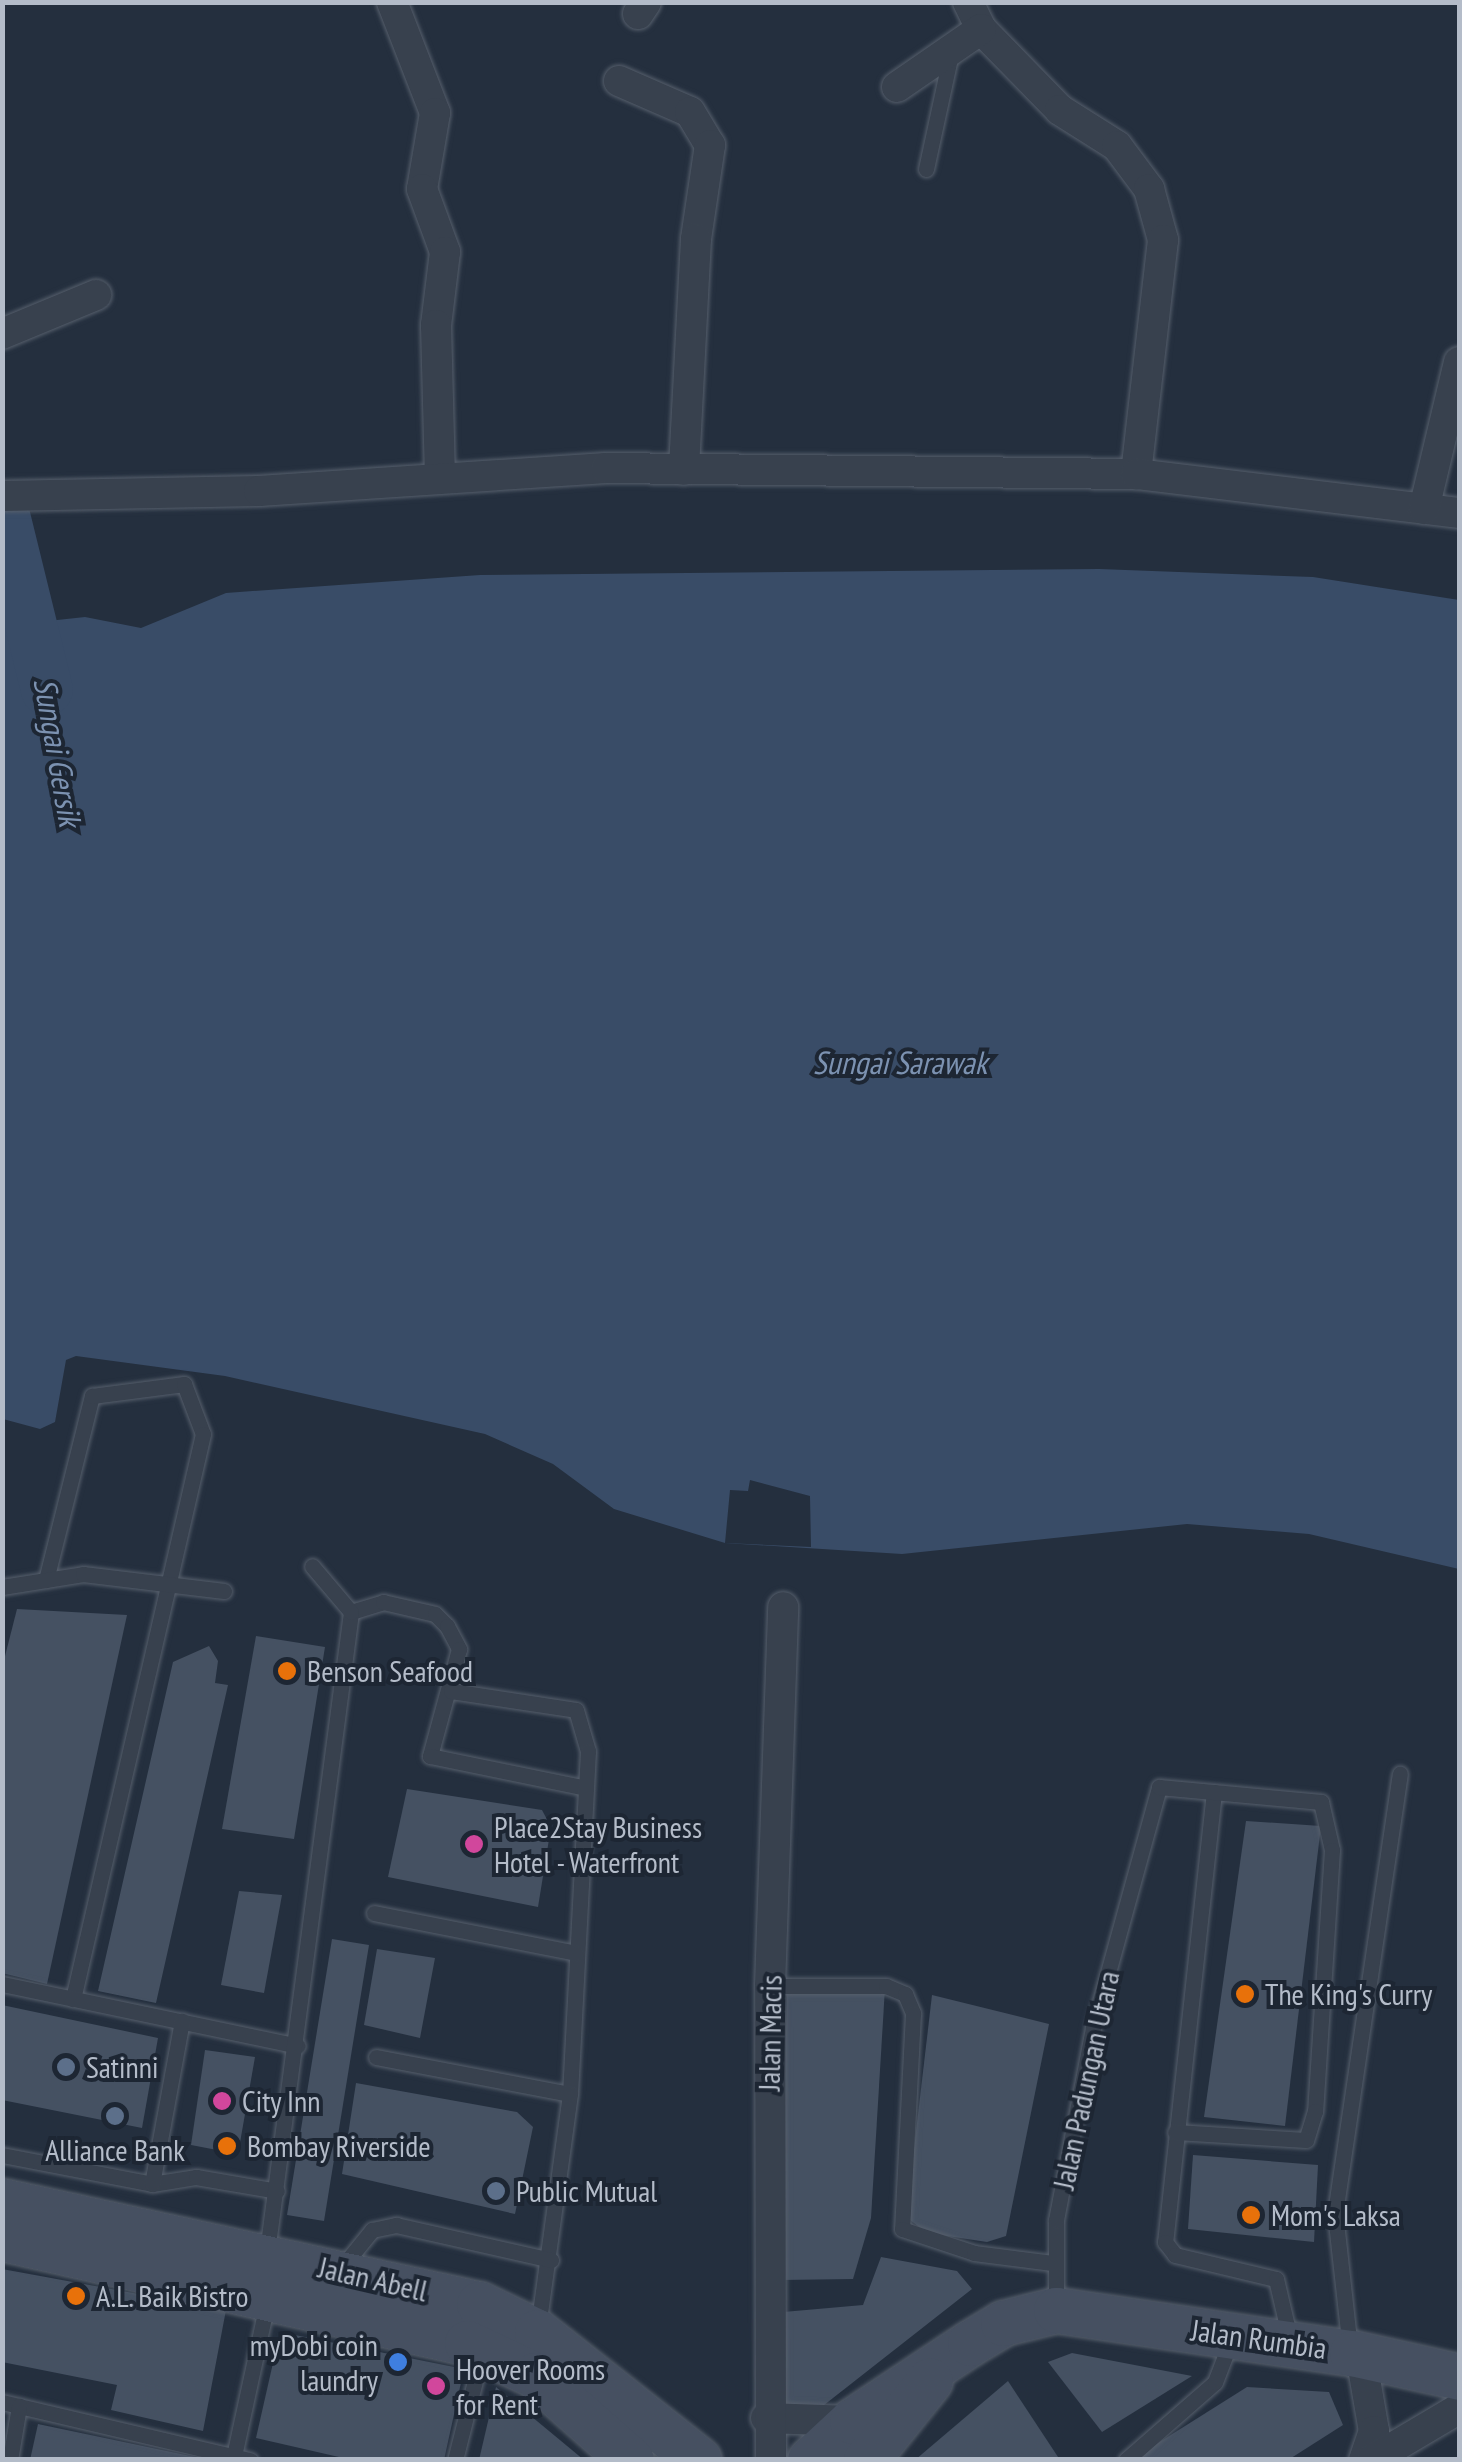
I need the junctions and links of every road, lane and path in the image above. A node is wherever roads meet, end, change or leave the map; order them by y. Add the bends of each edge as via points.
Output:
1 (392, 2) edge
2 (975, 16) edge
3 (952, 49) junction
4 (619, 80) dead end
5 (896, 87) dead end
6 (926, 169) dead end
7 (96, 295) dead end
8 (2, 334) edge
9 (1459, 362) edge
10 (684, 470) junction
11 (1136, 474) junction
12 (440, 477) junction
13 (2, 496) edge
14 (1424, 509) junction
15 (1460, 514) edge
16 (312, 1566) dead end
17 (46, 1580) junction
18 (173, 1583) junction
19 (2, 1587) edge
20 (224, 1591) dead end
21 (782, 1607) dead end
22 (351, 1612) junction
23 (451, 1691) junction
24 (1400, 1774) dead end
25 (586, 1788) junction
26 (1214, 1792) junction
27 (374, 1912) dead end
28 (576, 1952) junction
29 (2, 1984) edge
30 (770, 1986) junction
31 (73, 1999) junction
32 (182, 2021) junction
33 (298, 2046) junction
34 (376, 2057) dead end
35 (570, 2094) junction
36 (1175, 2132) junction
37 (2, 2154) edge
38 (152, 2184) junction
39 (277, 2191) junction
40 (2, 2200) edge
41 (2, 2238) edge
42 (267, 2254) junction
43 (551, 2260) junction
44 (1052, 2263) junction
45 (339, 2271) junction
46 (268, 2299) junction
47 (1056, 2310) junction
48 (537, 2332) junction
49 (1234, 2335) junction
50 (1291, 2343) junction
51 (483, 2350) junction
52 (1356, 2354) junction
53 (1460, 2376) edge
54 (11, 2404) edge
55 (1460, 2408) edge
56 (766, 2418) junction
57 (859, 2440) edge
58 (242, 2458) edge
59 (10, 2460) edge
60 (455, 2460) edge
61 (631, 2460) edge
62 (699, 2460) edge
63 (771, 2460) edge
64 (810, 2460) edge
65 (1126, 2460) edge
66 (1364, 2460) edge
67 (1372, 2460) edge

1 - 12 street via 435,113 422,189 444,252 436,324
2 - 3 street
2 - 11 street via 1060,110 1117,146 1149,190 1162,240
3 - 5 street
3 - 6 lane
4 - 10 street via 690,112 704,123 710,145 696,238
7 - 8 street
9 - 14 street
10 - 11 street
10 - 12 street
11 - 14 street
12 - 13 street
14 - 15 street
16 - 22 lane
17 - 18 lane via 83,1574
17 - 18 lane via 92,1396 184,1384 202,1434
17 - 19 lane
18 - 20 lane
18 - 31 lane via 148,1644
21 - 30 street, Jalan Macis
22 - 23 lane via 383,1602 434,1614 459,1649
22 - 33 lane
23 - 25 lane via 576,1710 588,1750
23 - 25 lane via 430,1756
24 - 52 lane via 1335,2213
25 - 28 lane
26 - 36 lane
26 - 36 lane, Jalan Padungan Utara via 1320,1802 1326,1814 1332,1850 1315,2111 1306,2140
26 - 44 lane, Jalan Padungan Utara via 1159,1787 1094,2028
27 - 28 lane
28 - 35 lane
29 - 31 lane
30 - 44 lane via 886,1986 905,1994 912,2013 902,2229 974,2254
30 - 56 street, Jalan Macis
31 - 32 lane
32 - 33 lane
32 - 38 lane
33 - 39 lane
34 - 35 lane
35 - 43 lane
36 - 50 lane via 1164,2242 1175,2255 1276,2280
37 - 38 lane
38 - 39 lane via 196,2176
39 - 42 lane
40 - 42 main road, Jalan Abell
41 - 46 main road, Jalan Abell
42 - 45 main road, Jalan Abell
43 - 45 lane via 396,2225 372,2230
43 - 48 lane
44 - 47 lane, Jalan Padungan Utara
45 - 48 main road, Jalan Abell via 479,2304
46 - 51 main road, Jalan Abell
46 - 58 lane
47 - 49 main road, Jalan Rumbia
47 - 57 main road via 1004,2324 945,2358
48 - 62 main road, Jalan Abell
49 - 50 main road, Jalan Rumbia
49 - 65 lane via 1215,2382
50 - 52 main road, Jalan Rumbia
51 - 60 lane
51 - 61 main road, Jalan Abell via 535,2375
52 - 53 main road, Jalan Rumbia
52 - 66 street via 1374,2431
54 - 58 lane
54 - 59 lane
55 - 67 street
56 - 57 street
56 - 63 street, Jalan Macis
57 - 64 main road

